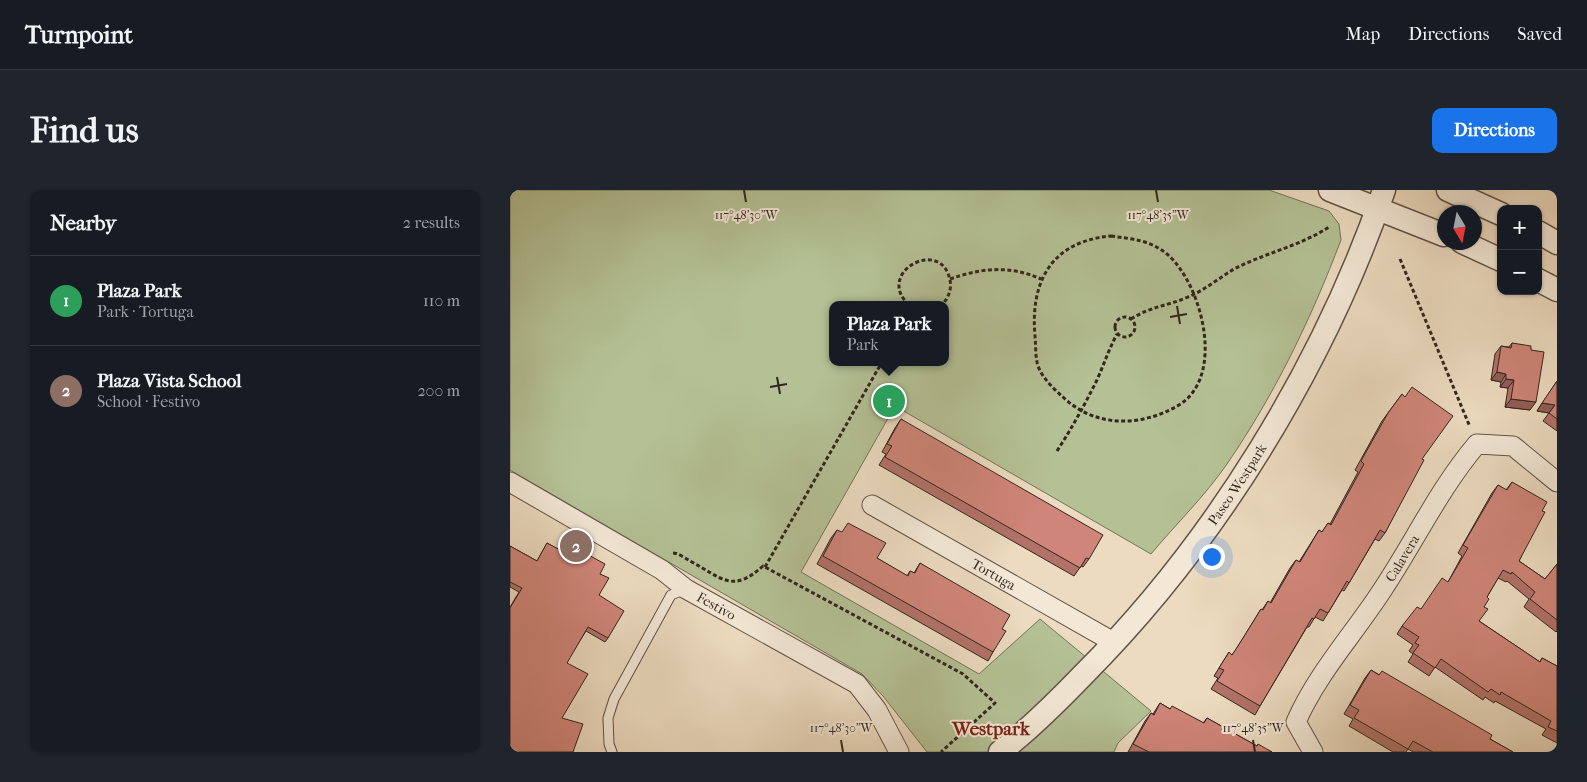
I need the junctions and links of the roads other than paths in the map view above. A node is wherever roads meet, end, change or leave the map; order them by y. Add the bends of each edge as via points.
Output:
1 (1330, 190) edge
2 (1448, 190) edge
3 (1381, 199) edge
4 (1497, 212) edge
5 (1437, 231) edge
6 (1542, 234) edge
7 (1557, 243) edge
8 (1479, 250) edge
9 (1497, 258) edge
10 (1542, 282) edge
11 (1557, 290) edge
12 (510, 482) edge
13 (1557, 482) edge
14 (872, 505) dead end
15 (686, 589) junction
16 (1115, 644) junction
17 (612, 752) edge
18 (899, 752) edge
19 (1000, 752) edge
20 (1313, 752) edge

1 - 3 street
2 - 4 street
3 - 5 street
3 - 16 street, Paseo Westpark via 1348,280 1294,390 1232,494 1185,560
6 - 7 street
8 - 9 street
10 - 11 street
12 - 15 street, Festivo via 662,570
13 - 20 street, Calavera via 1512,446 1477,444 1460,464 1380,594 1306,698 1296,722
14 - 16 street, Tortuga
15 - 17 lane via 671,595 614,699 608,718
15 - 18 street, Festivo via 857,684 877,710
16 - 19 street, Paseo Westpark via 1032,726

